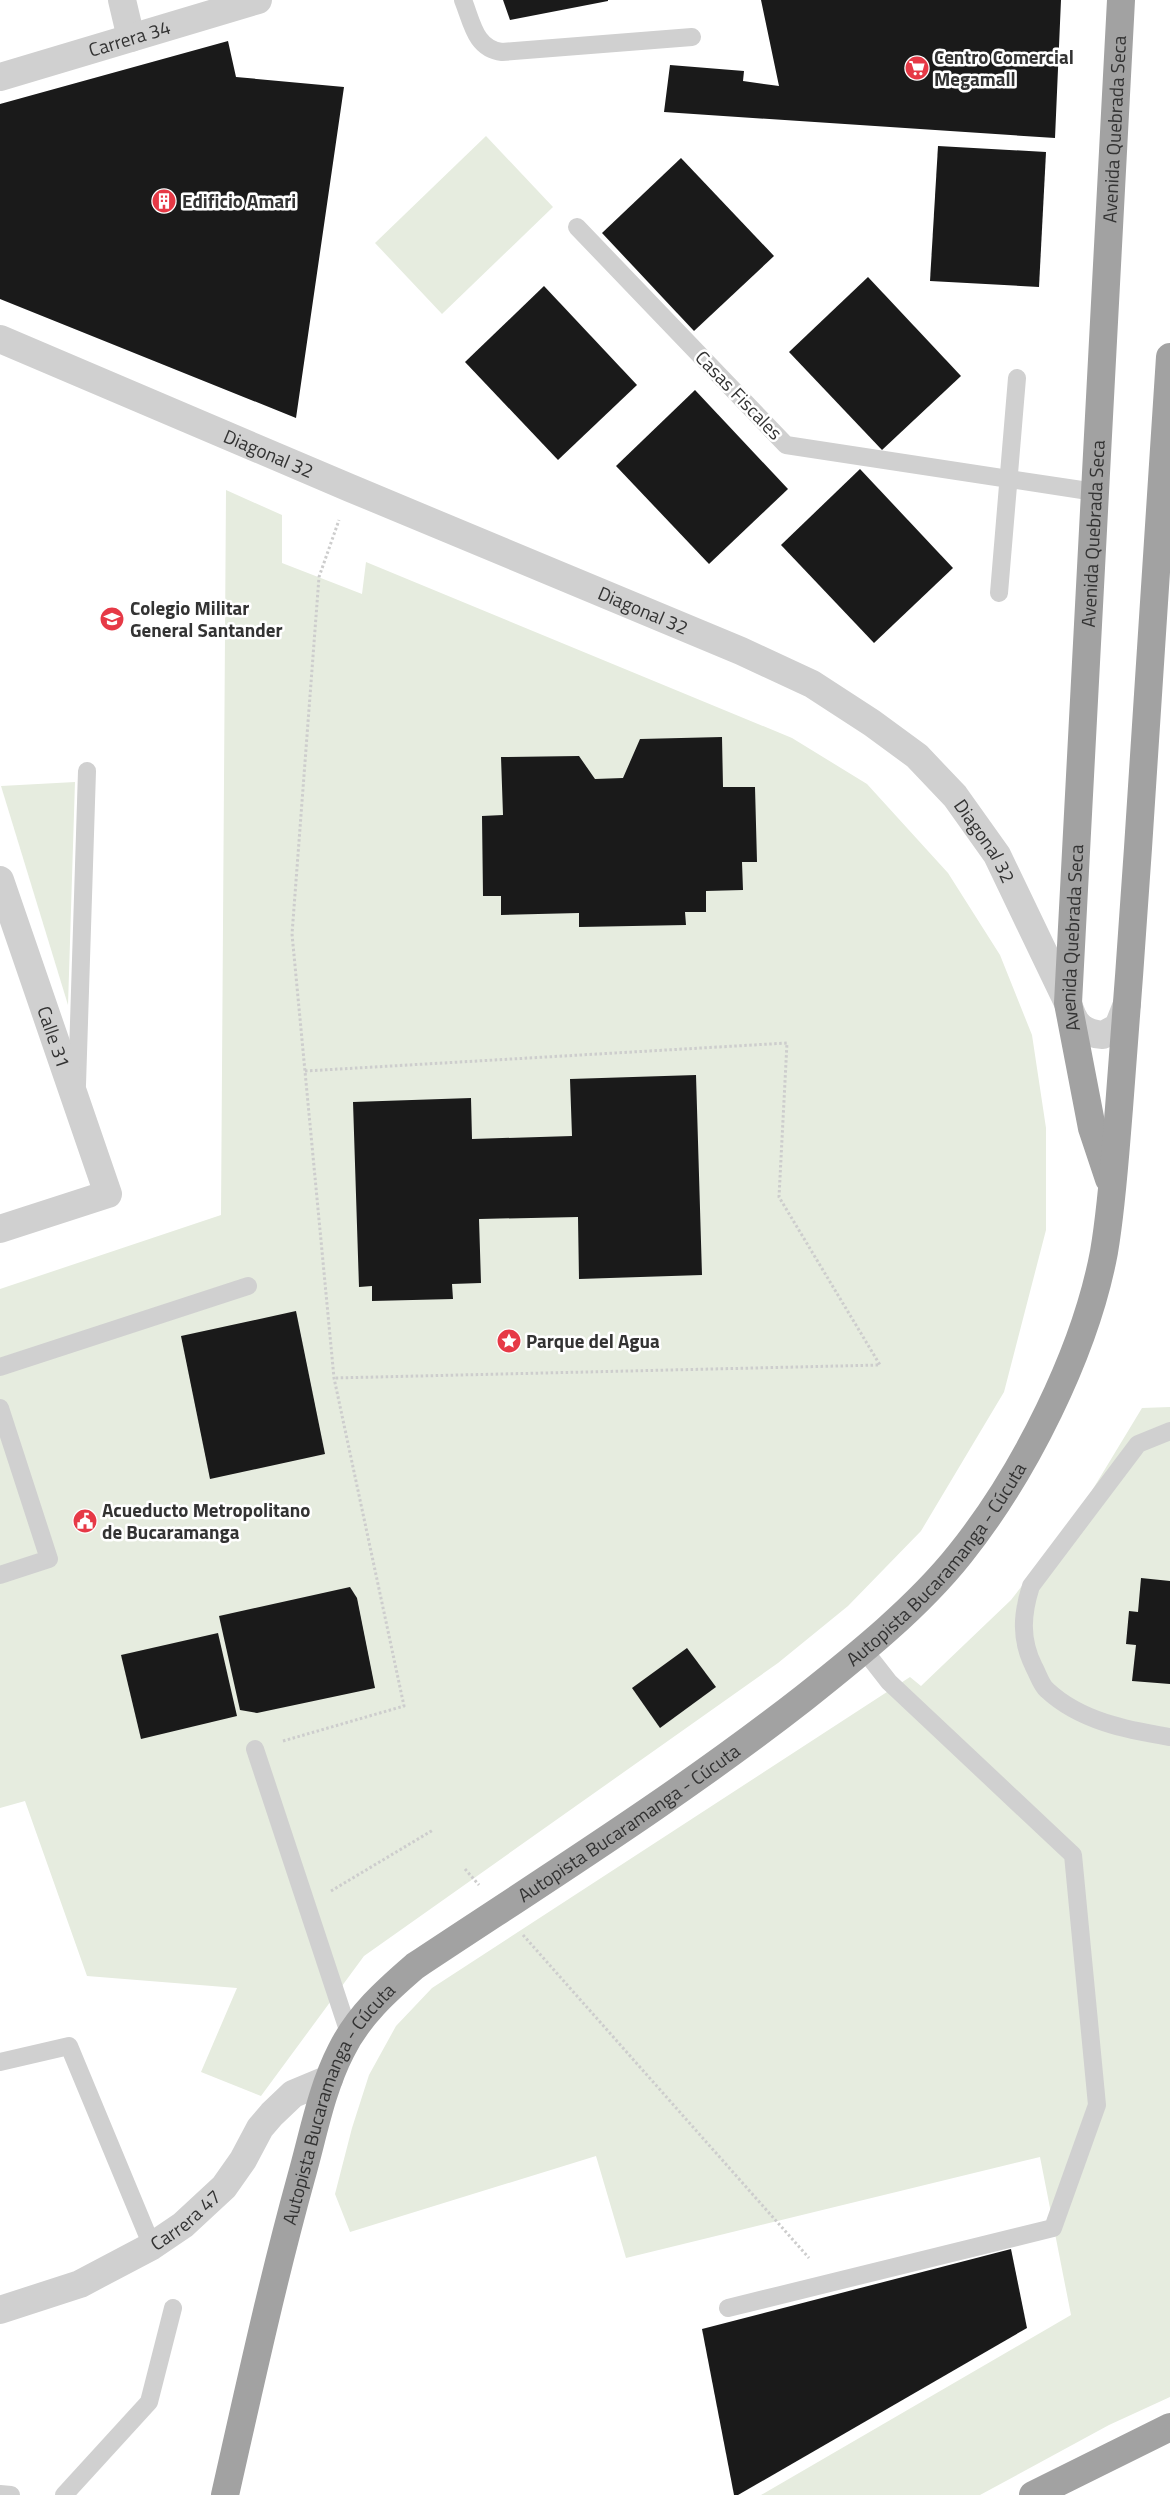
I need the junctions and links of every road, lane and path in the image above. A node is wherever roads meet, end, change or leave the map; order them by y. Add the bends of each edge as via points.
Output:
1 (122, 0) edge
2 (258, 0) edge
3 (463, 0) edge
4 (1121, 0) edge
5 (692, 37) dead end
6 (131, 38) junction
7 (0, 77) edge
8 (577, 227) dead end
9 (0, 339) edge
10 (1170, 357) edge
11 (1017, 378) dead end
12 (1170, 459) edge
13 (1009, 478) junction
14 (1162, 485) junction
15 (350, 488) junction
16 (1095, 492) junction
17 (999, 593) dead end
18 (87, 771) dead end
19 (0, 880) edge
20 (1068, 1004) junction
21 (1127, 1004) junction
22 (305, 1071) junction
23 (76, 1101) junction
24 (1112, 1188) junction
25 (0, 1229) edge
26 (248, 1286) dead end
27 (0, 1367) edge
28 (334, 1378) junction
29 (0, 1408) edge
30 (1170, 1431) edge
31 (0, 1574) edge
32 (864, 1650) junction
33 (1170, 1737) edge
34 (255, 1749) joint
35 (433, 1830) dead end
36 (307, 1906) junction
37 (534, 1947) dead end
38 (350, 2036) junction
39 (0, 2062) edge
40 (329, 2079) junction
41 (152, 2246) junction
42 (831, 2282) junction
43 (173, 2308) dead end
44 (728, 2308) dead end
45 (0, 2310) edge
46 (1170, 2427) edge
47 (0, 2494) edge
48 (11, 2495) edge
49 (64, 2495) edge
50 (225, 2495) edge
51 (1034, 2495) edge

1 - 6 street
2 - 6 street, Carrera 34
3 - 5 lane via 479,40 491,51
4 - 16 highway, Avenida Quebrada Seca
6 - 7 street, Carrera 34
8 - 13 lane, Casas Fiscales via 786,445
9 - 15 street, Diagonal 32
10 - 14 highway
11 - 13 lane
12 - 14 lane
13 - 16 lane, Casas Fiscales
13 - 17 lane
14 - 21 highway
15 - 20 street, Diagonal 32 via 741,651 812,684 872,723 917,756 948,789 996,855
15 - 22 path via 319,578 314,637 292,934
16 - 20 highway, Avenida Quebrada Seca
18 - 23 lane
19 - 23 street, Calle 31
20 - 21 street, Diagonal 32 via 1074,1021 1083,1031 1103,1035 1118,1027
20 - 24 highway, Avenida Quebrada Seca via 1092,1128
21 - 24 highway
22 - 28 path
22 - 28 path via 787,1043 779,1197 880,1365
23 - 25 street, Calle 31 via 108,1194
24 - 32 highway, Autopista Bucaramanga - Cúcuta via 1103,1254 1087,1316 1065,1374 1030,1445 997,1503 958,1557
26 - 27 lane
28 - 34 path via 404,1706
29 - 31 lane via 49,1558
30 - 33 lane via 1138,1444 1031,1586 1024,1608 1023,1628 1027,1652 1045,1689 1075,1711 1127,1730
32 - 38 highway, Autopista Bucaramanga - Cúcuta via 764,1729 674,1794 415,1966 382,1995
32 - 42 lane via 889,1682 1073,1856 1096,2105 1053,2228
34 - 36 lane
35 - 36 path
36 - 38 lane
37 - 42 path
38 - 40 highway, Autopista Bucaramanga - Cúcuta
39 - 41 lane via 69,2046
40 - 41 street, Carrera 47 via 293,2094 260,2128 224,2187 204,2208
40 - 50 highway, Autopista Bucaramanga - Cúcuta via 291,2215
41 - 45 street, Carrera 47 via 80,2284
42 - 44 lane
43 - 49 lane via 149,2402
46 - 51 highway
47 - 48 lane

